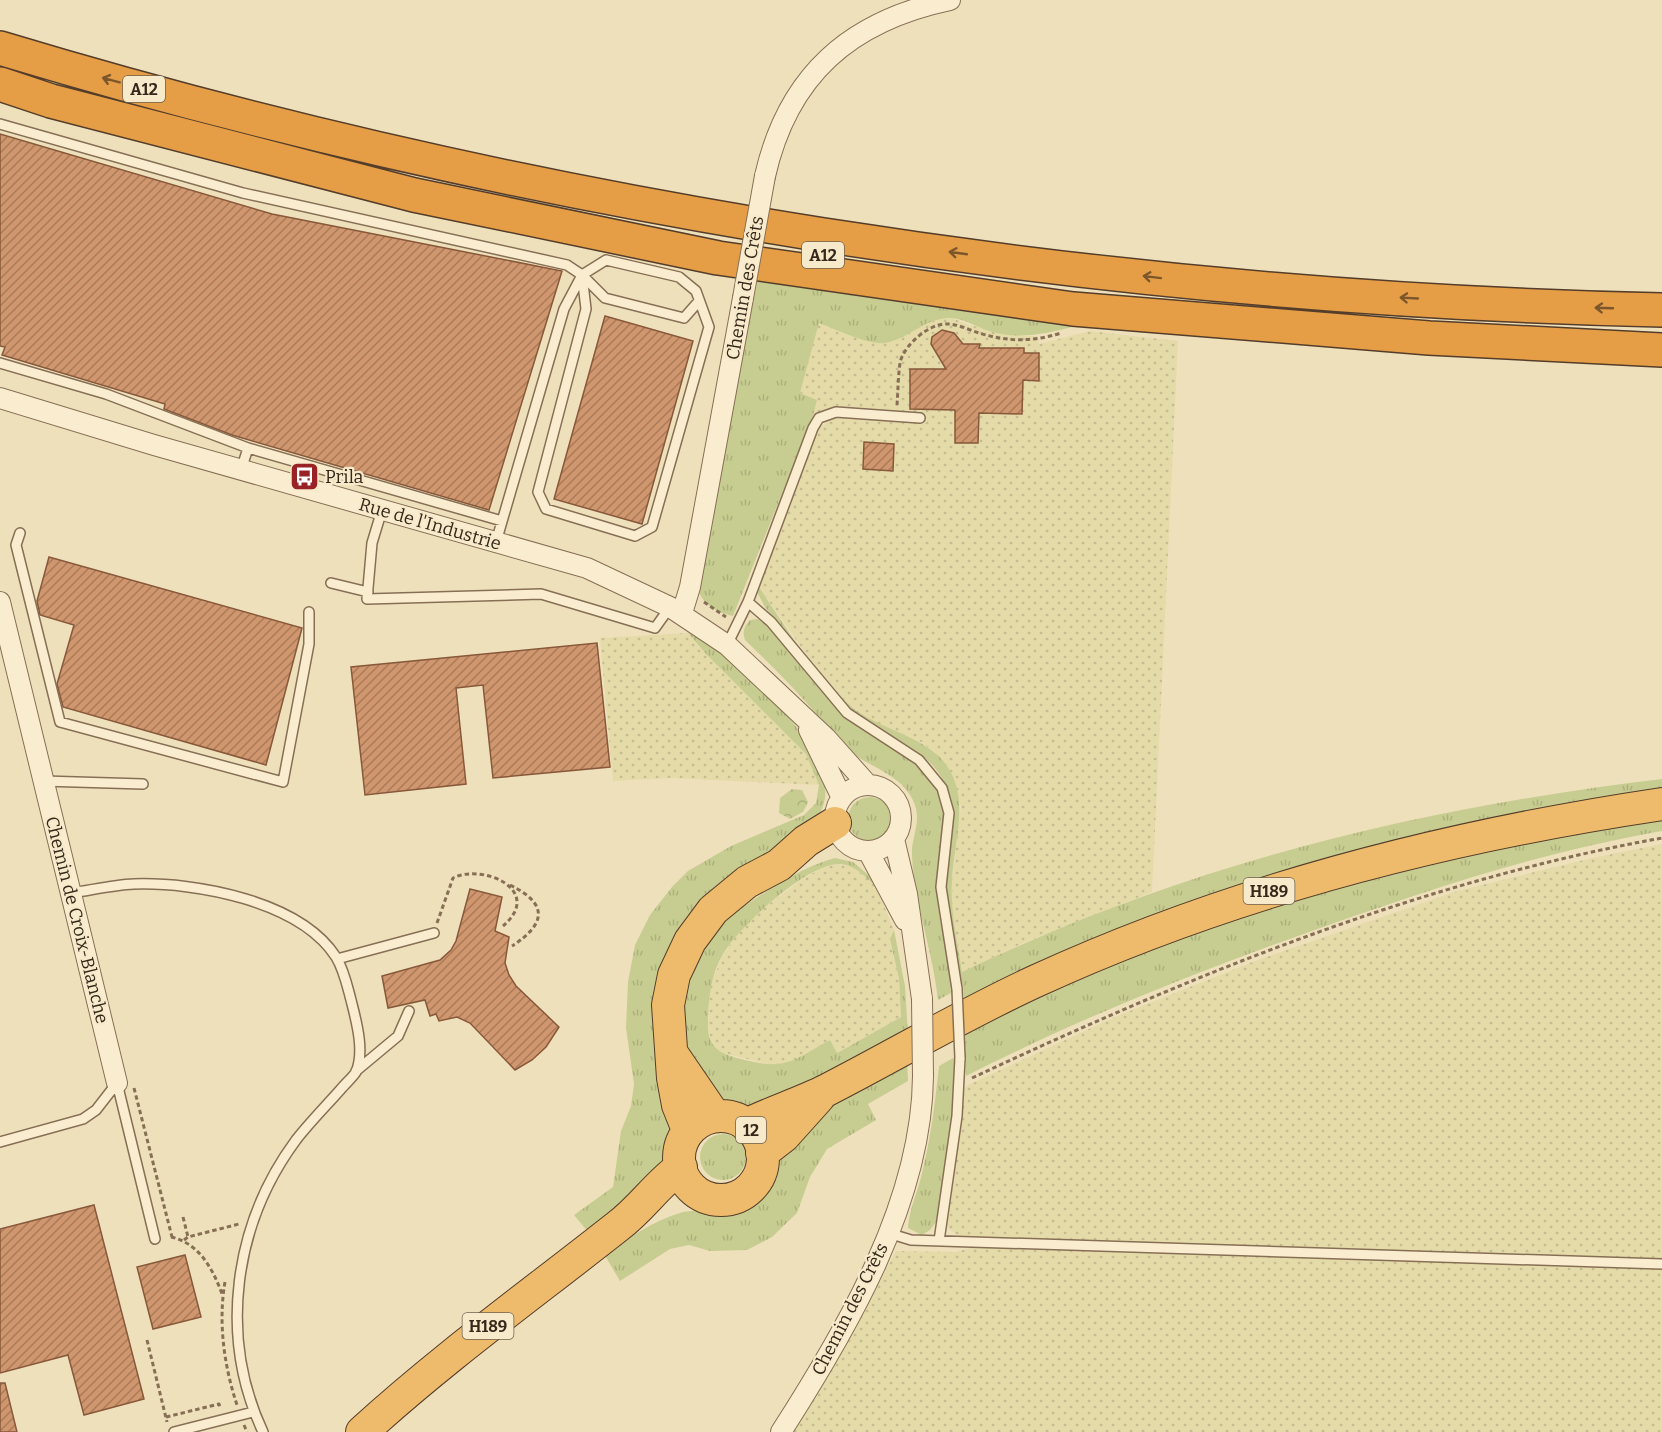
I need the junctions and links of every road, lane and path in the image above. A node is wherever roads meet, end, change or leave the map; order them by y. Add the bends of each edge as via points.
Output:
1 (950, 0) edge
2 (0, 48) edge
3 (0, 71) edge
4 (0, 84) edge
5 (0, 124) edge
6 (582, 275) junction
7 (699, 301) junction
8 (1662, 310) edge
9 (1068, 331) dead end
10 (1662, 334) edge
11 (1662, 350) edge
12 (0, 363) edge
13 (0, 398) edge
14 (897, 416) junction
15 (920, 418) dead end
16 (248, 448) junction
17 (241, 470) junction
18 (382, 510) junction
19 (502, 521) junction
20 (20, 533) dead end
21 (496, 542) junction
22 (331, 583) dead end
23 (690, 587) junction
24 (368, 592) junction
25 (0, 602) edge
26 (748, 602) junction
27 (676, 610) junction
28 (309, 612) dead end
29 (739, 620) junction
30 (727, 645) junction
31 (804, 720) junction
32 (43, 781) junction
33 (143, 784) dead end
34 (868, 785) junction
35 (1662, 804) edge
36 (848, 828) junction
37 (1662, 838) edge
38 (894, 839) junction
39 (509, 885) junction
40 (71, 893) junction
41 (503, 926) dead end
42 (910, 931) junction
43 (434, 933) joint
44 (512, 946) dead end
45 (337, 958) junction
46 (409, 1011) dead end
47 (356, 1071) junction
48 (959, 1082) junction
49 (117, 1083) junction
50 (826, 1090) junction
51 (701, 1123) junction
52 (746, 1125) junction
53 (0, 1142) edge
54 (762, 1153) junction
55 (689, 1179) junction
56 (183, 1217) dead end
57 (253, 1221) junction
58 (888, 1233) junction
59 (188, 1237) junction
60 (155, 1239) joint
61 (184, 1240) junction
62 (939, 1241) junction
63 (1662, 1264) edge
64 (222, 1296) dead end
65 (147, 1340) dead end
66 (254, 1412) junction
67 (171, 1428) edge
68 (212, 1428) edge
69 (263, 1432) edge
70 (362, 1432) edge
71 (781, 1432) edge

1 - 23 street, Chemin des Crêts, bridge via 913,9 874,26 829,57 804,84 776,135 765,176
8 -> 2 highway, A12 via 1378,297 1184,280 978,256 741,220 464,166 301,129
3 - 10 highway, A12 via 421,180 686,235 1072,291 1423,322
4 - 11 highway via 51,101 414,195 718,258 1073,309 1429,338
5 - 6 lane via 243,193 567,265
6 - 7 lane via 606,260 679,277 696,291
6 - 7 lane via 605,298 684,318
6 - 7 lane via 586,309 538,492 546,509 635,536 652,527 709,327
6 - 19 lane via 564,309
9 - 14 path via 1021,341 946,323 934,327 904,351
12 - 16 lane via 106,394
13 - 17 street, Rue de l'Industrie
14 - 15 lane
14 - 26 lane via 836,412 819,418
16 - 17 lane
16 - 19 lane
17 - 18 street, Rue de l'Industrie
18 - 21 street, Rue de l'Industrie
18 - 24 lane via 372,543
19 - 21 lane
20 - 28 lane via 16,545 60,722 284,782 309,644
21 - 27 street, Rue de l'Industrie via 602,574
22 - 24 lane
23 - 27 street, Chemin des Crêts
23 - 29 path via 709,607
24 - 27 lane via 367,599 541,594 655,628
25 - 32 street, Chemin de Croix-Blanche
26 - 29 lane
26 - 48 lane, bridge via 766,617 848,713 920,760 942,788 950,813 942,904 957,989
27 - 30 street, Chemin des Crêts
29 - 30 lane
30 - 31 street, Chemin des Crêts via 770,682
31 - 34 street, Chemin des Crêts via 826,738
31 - 36 street, Chemin des Crêts
32 - 33 lane
32 - 40 street, Chemin de Croix-Blanche
34 - 36 street via 854,788
34 - 38 street, Chemin des Crêts via 884,788 898,803 902,821
35 - 50 highway, H189 via 1510,830 1417,851 1225,905 1036,980
36 - 38 street via 882,848
36 - 42 street, Chemin des Crêts
36 - 51 highway via 824,853 779,865 747,882 713,910 690,941 674,975 668,1005 668,1036
37 - 48 path via 1587,852 1454,887 1255,956 1137,1002
38 - 42 street, Chemin des Crêts via 905,884
39 - 41 path via 518,906 516,915
39 - 43 path via 474,872 453,878
39 - 44 path via 538,904 540,915 529,935
40 - 45 lane via 134,885 175,885 216,892 266,907 298,922
40 - 49 street, Chemin de Croix-Blanche
42 - 58 street, Chemin des Crêts, bridge via 922,999 923,1076 910,1162
43 - 45 lane
45 - 47 lane via 357,1023
46 - 47 lane via 398,1036
47 - 57 lane via 297,1139 279,1166
48 - 62 lane
49 - 53 lane via 96,1110 83,1119
49 - 60 lane, Chemin de Croix-Blanche
50 - 52 highway, 12
50 - 54 highway, 12 via 784,1136
51 - 52 highway, 12 via 724,1115
51 - 55 highway via 680,1148
52 - 54 highway, 12
54 - 55 highway, 12 via 757,1181 732,1199 718,1201
55 - 70 highway, H189 via 678,1203 620,1226 464,1345
56 - 59 path
57 - 59 path
57 - 66 lane via 241,1263 236,1330
58 - 62 lane via 911,1240
58 - 71 street, Chemin des Crêts via 829,1356
59 - 61 path
60 - 61 path via 172,1236
61 - 64 path via 205,1259
62 - 63 lane
65 - 67 path
66 - 68 lane
66 - 69 lane
67 - 68 lane

